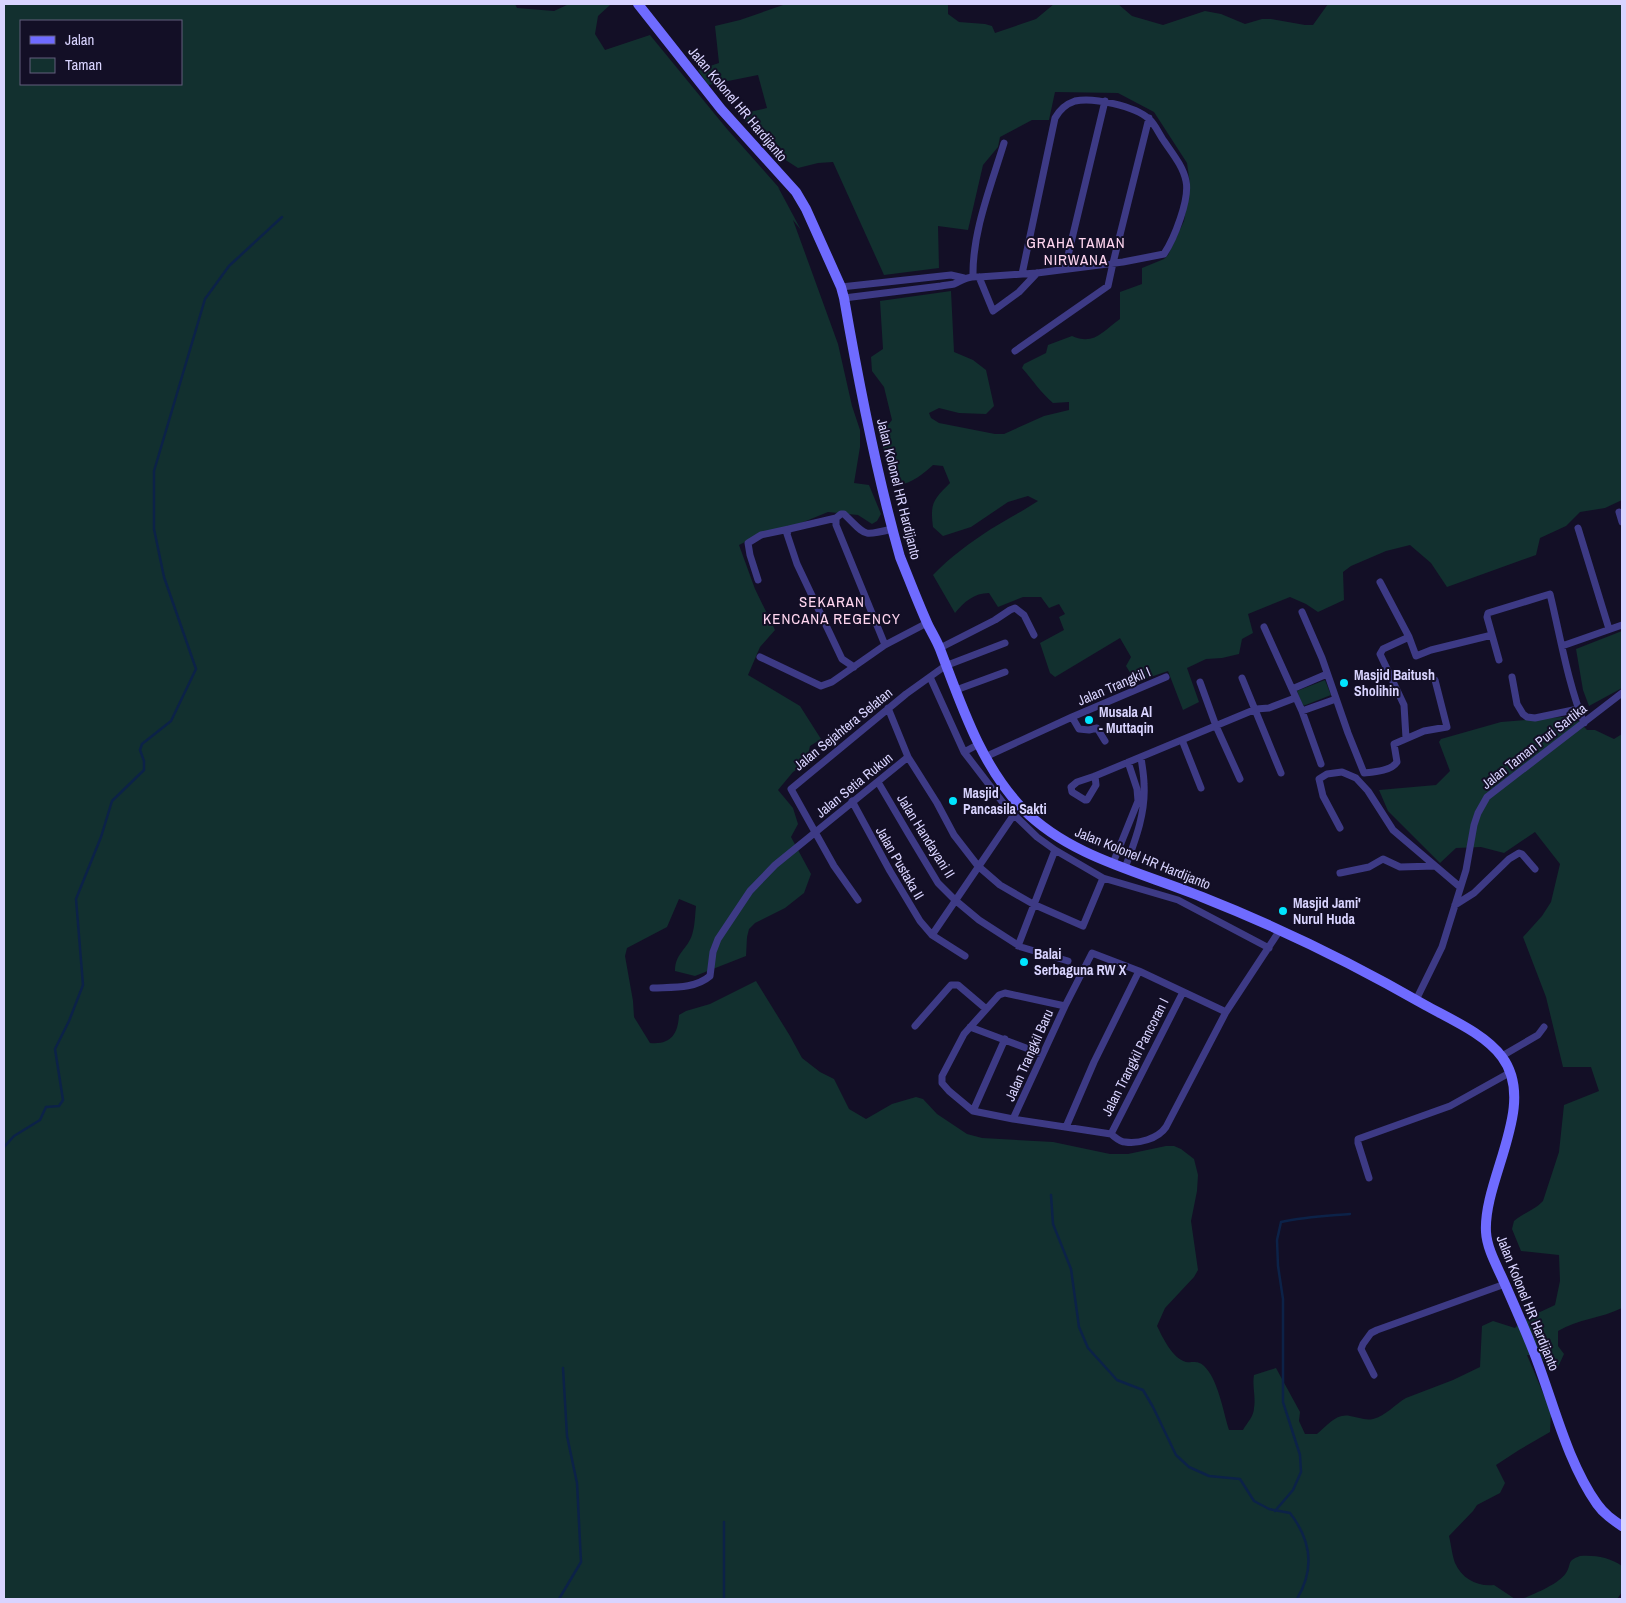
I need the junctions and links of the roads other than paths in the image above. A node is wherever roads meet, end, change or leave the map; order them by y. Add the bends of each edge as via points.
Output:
1 (638, 4) edge
2 (1105, 101) junction
3 (1149, 118) junction
4 (1004, 143) dead end
5 (1112, 263) junction
6 (1065, 268) junction
7 (1036, 272) junction
8 (1022, 274) junction
9 (976, 277) junction
10 (919, 278) junction
11 (964, 278) junction
12 (840, 287) junction
13 (921, 288) junction
14 (844, 298) junction
15 (1015, 351) dead end
16 (1619, 512) dead end
17 (836, 518) junction
18 (1622, 522) edge
19 (1578, 528) dead end
20 (789, 529) junction
21 (892, 529) junction
22 (758, 580) dead end
23 (1380, 582) dead end
24 (1302, 612) dead end
25 (928, 623) junction
26 (1622, 625) edge
27 (1264, 627) dead end
28 (1610, 629) junction
29 (1034, 635) dead end
30 (1492, 635) junction
31 (1408, 637) junction
32 (1005, 643) dead end
33 (885, 645) junction
34 (1562, 646) junction
35 (940, 648) junction
36 (760, 656) dead end
37 (1499, 660) dead end
38 (946, 666) junction
39 (854, 667) junction
40 (1005, 672) dead end
41 (1327, 674) junction
42 (930, 677) junction
43 (1166, 677) dead end
44 (1512, 677) dead end
45 (1242, 678) dead end
46 (1435, 680) dead end
47 (1200, 682) dead end
48 (1292, 689) junction
49 (956, 690) junction
50 (1622, 693) edge
51 (1295, 698) junction
52 (1336, 699) junction
53 (888, 708) junction
54 (1256, 709) junction
55 (1578, 709) junction
56 (1302, 711) junction
57 (1072, 717) junction
58 (1584, 723) junction
59 (1216, 726) junction
60 (1406, 738) junction
61 (1182, 740) junction
62 (1105, 741) dead end
63 (980, 744) junction
64 (964, 752) junction
65 (1141, 756) junction
66 (908, 757) junction
67 (985, 757) junction
68 (1128, 762) junction
69 (1321, 764) dead end
70 (1281, 773) dead end
71 (1096, 776) dead end
72 (1240, 779) dead end
73 (878, 782) junction
74 (1144, 785) junction
75 (1137, 787) junction
76 (1201, 788) dead end
77 (852, 801) junction
78 (1013, 816) junction
79 (1340, 828) dead end
80 (815, 832) junction
81 (1040, 832) junction
82 (1055, 850) junction
83 (1113, 863) junction
84 (978, 866) junction
85 (1435, 866) junction
86 (1125, 868) junction
87 (1535, 869) dead end
88 (1340, 873) dead end
89 (1103, 878) junction
90 (1460, 887) junction
91 (858, 900) dead end
92 (955, 900) junction
93 (1033, 904) junction
94 (1455, 905) junction
95 (1280, 930) junction
96 (932, 935) junction
97 (1018, 946) junction
98 (1269, 948) junction
99 (965, 956) dead end
100 (1068, 961) dead end
101 (1139, 971) junction
102 (653, 988) dead end
103 (1183, 992) junction
104 (1416, 1000) junction
105 (1065, 1006) junction
106 (985, 1008) junction
107 (1226, 1012) junction
108 (915, 1026) dead end
109 (970, 1027) junction
110 (1544, 1028) dead end
111 (1005, 1039) junction
112 (1042, 1054) junction
113 (1502, 1056) junction
114 (1511, 1072) junction
115 (973, 1110) junction
116 (1013, 1119) junction
117 (1066, 1127) junction
118 (1110, 1134) junction
119 (1369, 1178) dead end
120 (1505, 1284) junction
121 (1374, 1376) dead end
122 (1622, 1526) edge

1 - 12 main road, Jalan Kolonel HR Hardijanto via 721,109 796,192
2 - 3 street
2 - 6 street
2 - 8 street via 1074,102 1059,110 1055,118
3 - 5 street
3 - 5 street via 1183,172 1186,194 1177,227 1164,254
4 - 9 street via 975,248
5 - 6 street
5 - 15 street via 1107,288
6 - 7 street
7 - 8 street
7 - 9 street via 1019,292 993,311
8 - 9 street
9 - 11 street
10 - 11 street via 951,275
10 - 12 street
10 - 13 street
11 - 13 street via 954,284
12 - 14 main road, Jalan Kolonel HR Hardijanto
13 - 14 street
14 - 21 main road, Jalan Kolonel HR Hardijanto via 859,386
16 - 18 street
17 - 20 street
17 - 21 street via 844,514 869,535
17 - 33 street via 836,525
19 - 28 street
20 - 22 street via 748,543
20 - 39 street via 787,534 797,564 842,659
21 - 25 main road, Jalan Kolonel HR Hardijanto via 900,557
23 - 31 street
24 - 41 street
25 - 33 street
25 - 35 main road, Jalan Kolonel HR Hardijanto
26 - 28 street
27 - 48 street
28 - 34 street
29 - 35 street via 1024,615 1015,608
30 - 31 street via 1416,656
30 - 34 street via 1488,614 1550,594
30 - 37 street
31 - 60 street via 1383,649 1380,654 1404,705
32 - 38 street, Jalan Sejahtera Selatan
33 - 39 street
34 - 55 street
35 - 38 main road, Jalan Kolonel HR Hardijanto
36 - 39 street via 821,686
38 - 42 street, Jalan Sejahtera Selatan
38 - 49 main road, Jalan Kolonel HR Hardijanto
40 - 49 street
41 - 48 street
41 - 52 street
42 - 53 street, Jalan Sejahtera Selatan
42 - 64 street
43 - 57 street, Jalan Trangkil I
44 - 55 street via 1517,704 1527,717
45 - 54 street
46 - 60 street via 1447,727
47 - 59 street
48 - 51 street
49 - 63 main road, Jalan Kolonel HR Hardijanto
50 - 58 street, Jalan Taman Puri Sartika
51 - 54 street via 1269,708
51 - 56 street
52 - 56 street
52 - 60 street via 1364,773 1395,765 1394,744
53 - 66 street
53 - 80 street, Jalan Sejahtera Selatan via 791,789
54 - 59 street
54 - 70 street
55 - 58 street
56 - 69 street
57 - 62 street, Jalan Trangkil I via 1079,728 1097,728
57 - 67 street, Jalan Trangkil I
58 - 90 street, Jalan Taman Puri Sartika via 1487,797 1474,825
59 - 61 street
59 - 72 street
61 - 65 street
61 - 76 street
63 - 64 street
63 - 67 main road, Jalan Kolonel HR Hardijanto
64 - 78 street
65 - 68 street
65 - 74 street
66 - 73 street, Jalan Setia Rukun
66 - 84 street via 954,835
67 - 81 main road, Jalan Kolonel HR Hardijanto
68 - 71 street
68 - 75 street
73 - 77 street, Jalan Setia Rukun
73 - 92 street, Jalan Handayani II via 938,883
74 - 75 street
74 - 86 street via 1139,827
75 - 83 street via 1138,802
77 - 80 street, Jalan Setia Rukun
77 - 96 street, Jalan Pustaka II via 910,905
78 - 81 street
78 - 84 street
79 - 85 street via 1323,796 1319,780 1327,774 1342,772 1356,778 1393,830
80 - 91 street, Jalan Sejahtera Selatan
80 - 102 street, Jalan Setia Rukun via 750,891 718,939 710,976 703,982 685,986
81 - 82 street
81 - 83 main road, Jalan Kolonel HR Hardijanto
82 - 89 street
82 - 93 street
83 - 86 main road, Jalan Kolonel HR Hardijanto
84 - 92 street
84 - 93 street via 1000,885
85 - 88 street via 1400,868 1383,859 1369,867
85 - 90 street
86 - 95 main road, Jalan Kolonel HR Hardijanto
87 - 94 street via 1519,853 1474,893
89 - 93 street via 1083,926
89 - 98 street via 1178,900
90 - 94 street, Jalan Taman Puri Sartika
92 - 96 street
92 - 97 street, Jalan Handayani II
93 - 97 street
94 - 104 street, Jalan Taman Puri Sartika via 1442,947
95 - 98 street, Jalan Trangkil Baru
95 - 104 main road, Jalan Kolonel HR Hardijanto
96 - 99 street
97 - 100 street, Jalan Handayani II
98 - 107 street, Jalan Trangkil Baru
101 - 103 street, Jalan Trangkil Baru
101 - 105 street, Jalan Trangkil Baru via 1092,954
101 - 117 street
103 - 107 street, Jalan Trangkil Baru
103 - 118 street, Jalan Trangkil Pancoran I
104 - 113 main road, Jalan Kolonel HR Hardijanto via 1486,1041
105 - 106 street via 1005,993 999,994
105 - 112 street, Jalan Trangkil Baru
106 - 108 street via 958,985 951,985
106 - 109 street
107 - 118 street, Jalan Trangkil Baru via 1164,1131 1147,1140 1123,1142
109 - 111 street
109 - 115 street via 942,1080 949,1091
110 - 113 street
111 - 112 street
111 - 115 street
112 - 116 street, Jalan Trangkil Baru
113 - 114 main road, Jalan Kolonel HR Hardijanto
114 - 119 street via 1450,1106 1358,1140
114 - 120 main road, Jalan Kolonel HR Hardijanto via 1514,1092 1512,1114 1486,1208 1487,1242
115 - 116 street
116 - 117 street, Jalan Trangkil Baru
117 - 118 street, Jalan Trangkil Baru
120 - 121 street via 1371,1334 1362,1349
120 - 122 main road, Jalan Kolonel HR Hardijanto via 1579,1472 1596,1503

